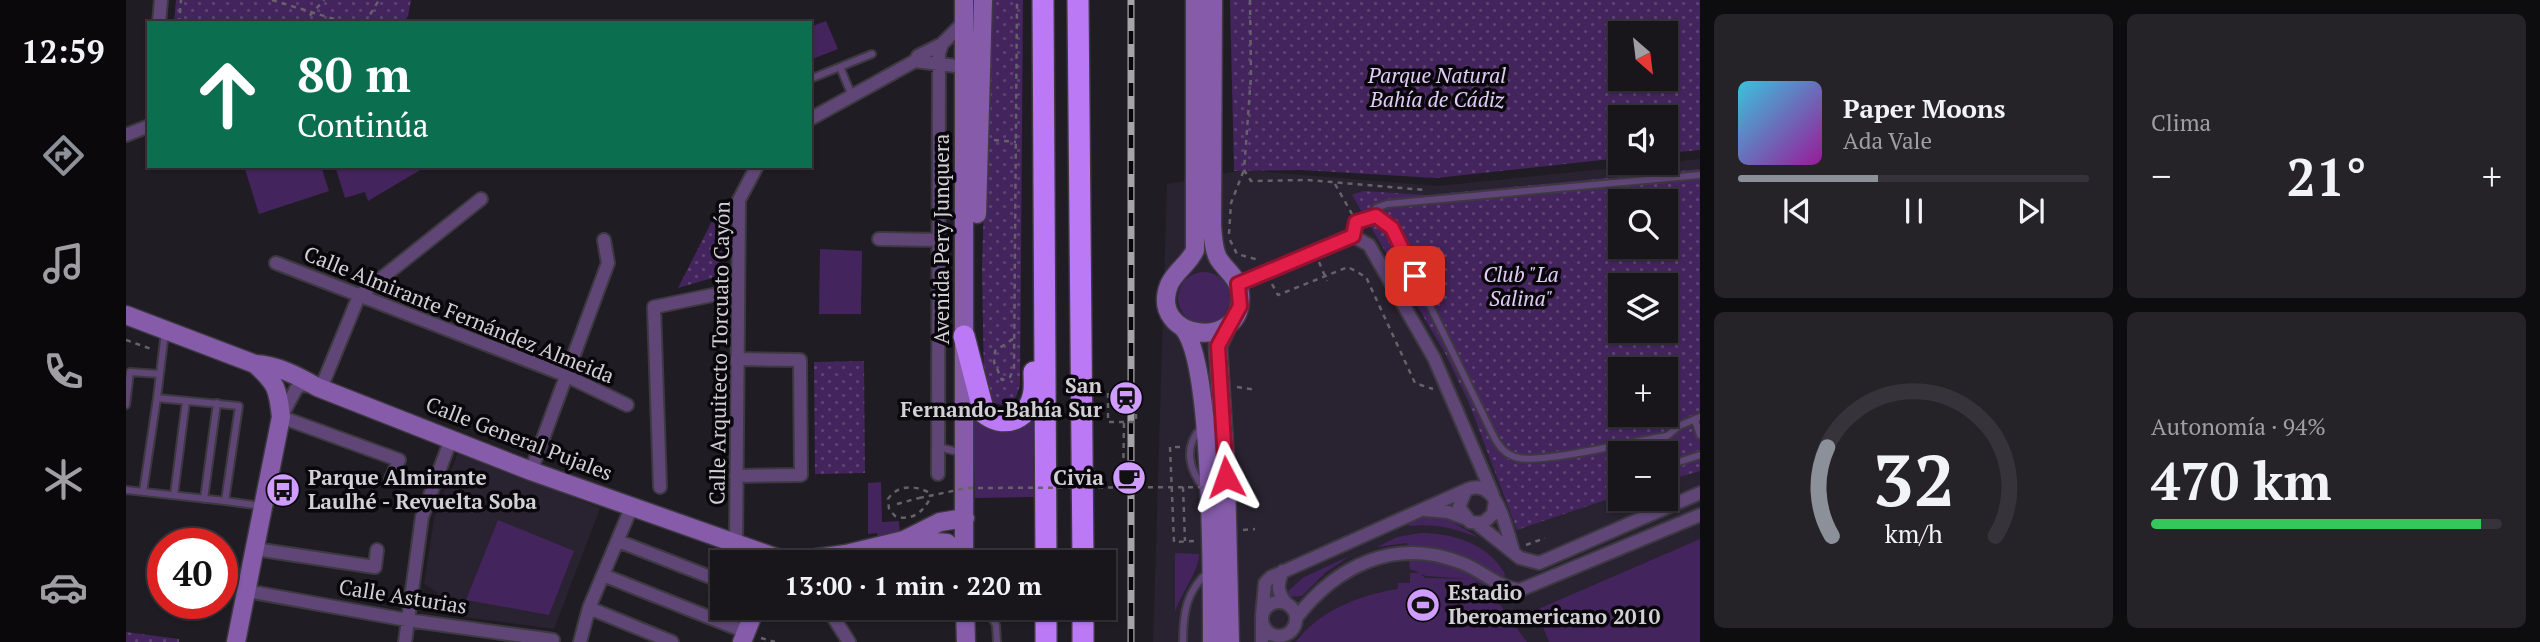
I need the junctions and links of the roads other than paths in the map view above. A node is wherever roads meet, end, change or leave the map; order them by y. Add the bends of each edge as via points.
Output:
1 (161, 0) edge
2 (964, 0) edge
3 (984, 0) edge
4 (1043, 0) edge
5 (1078, 0) edge
6 (1090, 0) edge
7 (1195, 0) edge
8 (1213, 0) edge
9 (159, 21) edge
10 (964, 22) junction
11 (942, 44) junction
12 (872, 54) dead end
13 (915, 61) junction
14 (940, 63) junction
15 (964, 66) junction
16 (840, 67) junction
17 (1078, 73) junction
18 (812, 78) edge
19 (852, 96) junction
20 (812, 118) edge
21 (147, 127) edge
22 (126, 135) edge
23 (756, 168) edge
24 (1700, 175) edge
25 (481, 199) dead end
26 (1376, 216) junction
27 (1353, 236) junction
28 (880, 239) dead end
29 (604, 240) dead end
30 (940, 240) junction
31 (276, 263) dead end
32 (1183, 267) junction
33 (965, 268) junction
34 (1226, 268) junction
35 (1238, 284) junction
36 (737, 290) junction
37 (359, 296) junction
38 (1046, 313) junction
39 (126, 315) edge
40 (1228, 325) junction
41 (1183, 328) junction
42 (165, 330) junction
43 (964, 336) junction
44 (736, 359) junction
45 (255, 364) junction
46 (159, 374) junction
47 (565, 375) junction
48 (319, 388) junction
49 (157, 398) junction
50 (186, 401) junction
51 (217, 403) junction
52 (126, 405) edge
53 (627, 405) dead end
54 (281, 416) junction
55 (1697, 418) edge
56 (1700, 435) edge
57 (451, 439) junction
58 (938, 447) junction
59 (964, 453) junction
60 (1700, 456) edge
61 (1678, 462) edge
62 (1478, 464) junction
63 (531, 471) junction
64 (937, 474) dead end
65 (736, 476) junction
66 (391, 479) dead end
67 (958, 485) junction
68 (660, 487) dead end
69 (1469, 489) junction
70 (126, 490) edge
71 (143, 492) junction
72 (1700, 493) edge
73 (174, 495) junction
74 (1494, 498) junction
75 (204, 499) junction
76 (225, 501) junction
77 (263, 506) junction
78 (632, 506) junction
79 (1419, 511) junction
80 (1700, 515) edge
81 (1470, 521) junction
82 (940, 522) junction
83 (965, 525) junction
84 (904, 540) junction
85 (925, 540) junction
86 (618, 541) junction
87 (736, 545) junction
88 (1516, 546) junction
89 (255, 550) junction
90 (377, 550) dead end
91 (750, 550) edge
92 (856, 550) edge
93 (954, 550) edge
94 (964, 550) edge
95 (1046, 550) edge
96 (1083, 550) edge
97 (1211, 570) junction
98 (1283, 571) junction
99 (603, 575) junction
100 (710, 577) edge
101 (247, 591) junction
102 (1286, 603) junction
103 (589, 608) junction
104 (1262, 618) junction
105 (1296, 618) junction
106 (407, 620) junction
107 (835, 620) edge
108 (965, 620) edge
109 (993, 620) edge
110 (1046, 620) edge
111 (1083, 620) edge
112 (751, 634) edge
113 (1285, 638) edge
114 (553, 639) dead end
115 (236, 642) edge
116 (405, 642) edge
117 (580, 642) edge
118 (672, 642) edge
119 (849, 642) edge
120 (966, 642) edge
121 (997, 642) edge
122 (1046, 642) edge
123 (1083, 642) edge
124 (1183, 642) edge
125 (1212, 642) edge
126 (1230, 642) edge
127 (1262, 642) edge

1 - 9 street
2 - 10 street, Avenida Pery Junquera
3 - 33 street via 977,235
4 - 38 highway
5 - 17 highway
6 - 17 highway via 1089,37
7 - 32 street via 1195,250
8 - 34 street via 1212,226 1218,257
10 - 11 street
10 - 15 street, Avenida Pery Junquera
11 - 13 street
11 - 14 street
12 - 16 lane
13 - 14 street
13 - 19 street
14 - 15 street
14 - 30 street
15 - 33 street, Avenida Pery Junquera
16 - 18 lane
16 - 19 lane
17 - 96 highway
19 - 20 street
21 - 22 street
23 - 36 street, Calle Arquitecto Torcuato Cayón via 738,201
24 - 26 lane via 1387,204 1376,208
25 - 37 street
26 - 27 lane via 1356,222
26 - 55 lane via 1392,228 1492,433 1508,454 1534,458 1667,436
27 - 35 street
27 - 62 street via 1375,253 1446,383
28 - 30 street
29 - 47 street via 608,263
30 - 58 street
31 - 37 street, Calle Almirante Fernández Almeida
32 - 34 street via 1205,261
32 - 41 street via 1169,286 1167,298 1169,310
33 - 43 street, Avenida Pery Junquera
34 - 35 street
35 - 40 street via 1240,306
36 - 44 street, Calle Arquitecto Torcuato Cayón
36 - 68 street via 654,307
37 - 47 street, Calle Almirante Fernández Almeida
37 - 48 street
38 - 43 highway via 1035,346 1033,396 1026,411 1004,423 984,413
38 - 95 highway
39 - 42 street, Calle General Pujales
40 - 41 street via 1202,334
40 - 126 street via 1218,346
41 - 97 street via 1196,352 1205,424
42 - 45 street, Calle General Pujales
42 - 46 lane
43 - 59 street, Avenida Pery Junquera
44 - 65 street, Calle Arquitecto Torcuato Cayón
44 - 65 street via 800,360 801,475
45 - 48 street, Calle General Pujales via 268,365
45 - 54 street via 279,391
46 - 49 lane
46 - 52 lane via 130,372
47 - 53 street, Calle Almirante Fernández Almeida
47 - 63 street
48 - 54 street via 301,385
48 - 57 street, Calle General Pujales
49 - 50 lane
49 - 71 lane
50 - 51 lane
50 - 73 lane
51 - 75 lane
51 - 76 lane via 239,406
54 - 66 street via 399,460
54 - 77 street
55 - 56 lane
57 - 63 street, Calle General Pujales
57 - 106 street via 422,517
58 - 59 lane
58 - 64 street
59 - 67 street, Avenida Pery Junquera
60 - 61 lane
62 - 69 street
62 - 74 street
63 - 78 street, Calle General Pujales
65 - 87 street, Calle Arquitecto Torcuato Cayón
67 - 82 street via 951,510
67 - 83 street, Avenida Pery Junquera
69 - 74 street via 1483,488
69 - 79 street
69 - 81 street via 1459,507
70 - 71 lane
71 - 73 lane
72 - 88 street via 1539,563 1528,562
73 - 75 lane
74 - 81 street via 1493,514 1483,523
74 - 88 street
75 - 76 lane
76 - 77 lane
77 - 89 street
78 - 86 street
78 - 87 street, Calle General Pujales
79 - 81 street via 1448,512
79 - 98 street
80 - 105 street via 1520,590 1447,558 1382,556 1340,574 1308,601
81 - 88 street
82 - 83 street
82 - 84 street
83 - 85 street
83 - 94 street, Avenida Pery Junquera
84 - 85 street
84 - 92 street, Calle General Pujales
85 - 93 street via 947,543
86 - 99 street
86 - 100 street
87 - 91 street, Calle General Pujales
89 - 90 street via 375,567
89 - 101 street
97 - 124 lane via 1192,590 1184,608
97 - 125 street
98 - 102 street via 1278,586
98 - 104 street via 1265,583
99 - 103 street
99 - 112 street
101 - 106 street, Calle Asturias
101 - 115 street
102 - 104 street via 1271,604
102 - 105 street
103 - 117 street
103 - 118 street
104 - 113 street via 1272,634
104 - 127 street
105 - 113 street
106 - 114 street, Calle Asturias
106 - 116 street
107 - 119 street
108 - 120 street
109 - 121 lane
110 - 122 highway
111 - 123 highway

